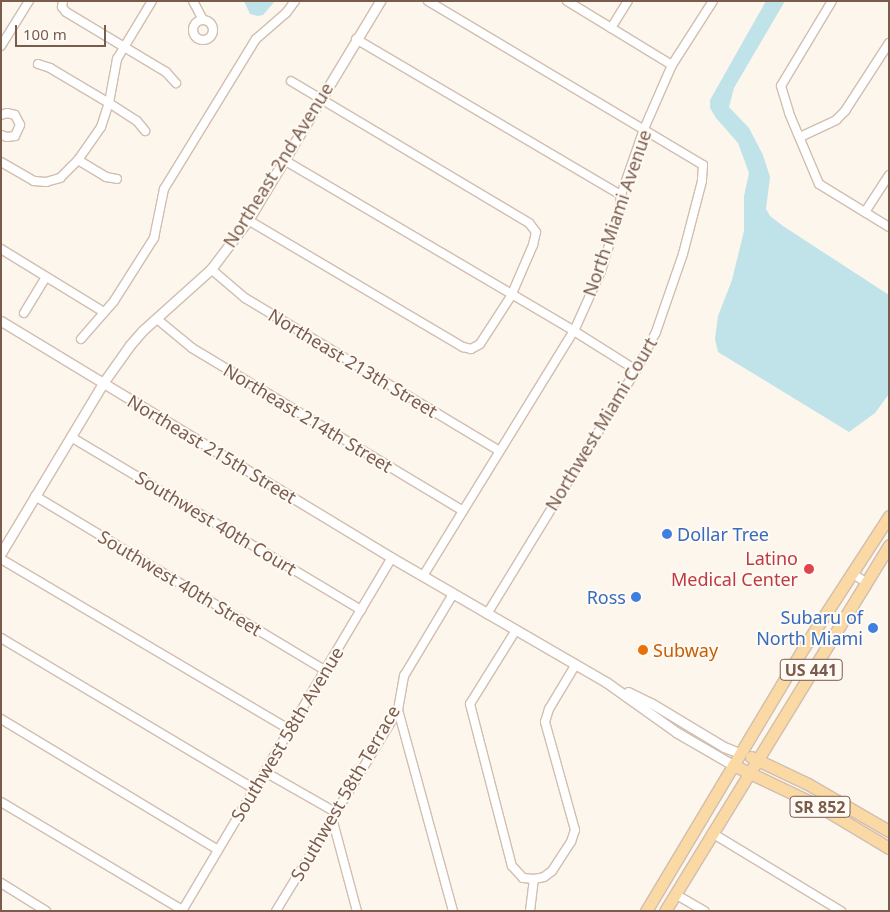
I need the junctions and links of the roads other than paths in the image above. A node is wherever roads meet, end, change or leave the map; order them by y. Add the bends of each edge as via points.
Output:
1 (152, 1) edge
2 (193, 1) edge
3 (295, 1) edge
4 (380, 1) edge
5 (428, 1) edge
6 (567, 1) edge
7 (628, 1) edge
8 (713, 1) edge
9 (832, 1) edge
10 (27, 2) edge
11 (62, 4) edge
12 (203, 20) dead end
13 (611, 28) junction
14 (356, 39) junction
15 (889, 43) edge
16 (1, 46) edge
17 (124, 47) junction
18 (38, 64) dead end
19 (672, 65) junction
20 (291, 81) dead end
21 (176, 83) dead end
22 (320, 98) junction
23 (109, 104) junction
24 (1, 116) edge
25 (644, 129) junction
26 (146, 131) dead end
27 (2, 137) edge
28 (800, 137) junction
29 (78, 160) junction
30 (284, 160) junction
31 (1, 162) edge
32 (889, 175) edge
33 (116, 179) dead end
34 (621, 196) junction
35 (865, 212) junction
36 (248, 220) junction
37 (889, 227) edge
38 (1, 249) edge
39 (211, 269) junction
40 (46, 277) junction
41 (511, 296) junction
42 (104, 312) junction
43 (24, 313) dead end
44 (157, 319) junction
45 (1, 321) edge
46 (574, 331) junction
47 (82, 339) dead end
48 (636, 370) junction
49 (103, 383) junction
50 (71, 437) junction
51 (500, 451) junction
52 (35, 496) junction
53 (463, 511) junction
54 (889, 516) edge
55 (889, 545) edge
56 (1, 553) edge
57 (1, 558) edge
58 (392, 558) junction
59 (852, 574) junction
60 (424, 576) junction
61 (866, 582) junction
62 (453, 594) junction
63 (361, 610) junction
64 (487, 614) junction
65 (516, 630) junction
66 (1, 638) edge
67 (576, 664) junction
68 (325, 670) junction
69 (606, 682) junction
70 (398, 710) junction
71 (1, 720) edge
72 (290, 730) junction
73 (740, 753) junction
74 (756, 759) junction
75 (732, 765) junction
76 (749, 771) junction
77 (265, 772) junction
78 (254, 789) junction
79 (1, 802) edge
80 (333, 815) junction
81 (889, 831) edge
82 (712, 833) junction
83 (888, 844) edge
84 (218, 850) junction
85 (534, 880) junction
86 (1, 884) edge
87 (675, 894) junction
88 (182, 910) edge
89 (46, 911) edge
90 (276, 911) edge
91 (358, 911) edge
92 (453, 911) edge
93 (530, 911) edge
94 (646, 911) edge
95 (665, 911) edge
96 (704, 911) edge
97 (841, 911) edge

1 - 17 street
2 - 12 street
3 - 42 street via 256,39 174,172 164,189 154,238
4 - 14 street, Northeast 2nd Avenue
5 - 25 street
6 - 13 street
7 - 13 street
8 - 19 street, North Miami Avenue
9 - 28 street via 781,86
10 - 16 street
11 - 17 street via 66,12
13 - 19 street
14 - 22 street, Northeast 2nd Avenue
14 - 34 street
15 - 28 street via 845,111 836,120
17 - 21 street via 166,72
17 - 23 street via 117,59
18 - 23 street
19 - 25 street, North Miami Avenue
20 - 22 street
22 - 30 street, Northeast 2nd Avenue
22 - 41 street via 528,223 536,232 534,245
23 - 26 street via 137,121
23 - 29 street via 101,127
24 - 27 street via 7,113 14,115 20,125 14,136
25 - 34 street, North Miami Avenue
25 - 48 street, Northwest Miami Court via 703,165 702,181 683,254 656,332
28 - 35 street via 820,184
29 - 31 street via 60,178 46,182 34,181
29 - 33 street via 106,177
30 - 36 street, Northeast 2nd Avenue
30 - 41 street
32 - 35 street
34 - 46 street, North Miami Avenue via 619,214 601,271
35 - 37 street
36 - 39 street, Northeast 2nd Avenue
36 - 41 street via 463,347 471,349 480,344
38 - 40 street
39 - 44 street, Northeast 2nd Avenue
39 - 51 street, Northeast 213th Street via 245,298
40 - 42 street
40 - 43 street
41 - 46 street
42 - 47 street
44 - 49 street, Northeast 2nd Avenue via 130,345
44 - 53 street, Northeast 214th Street via 192,348
45 - 49 street, Northeast 215th Street
46 - 48 street
46 - 51 street, North Miami Avenue
48 - 64 street, Northwest Miami Court
49 - 50 street, Northeast 2nd Avenue
49 - 58 street, Northeast 215th Street
50 - 52 street, Northeast 2nd Avenue
50 - 63 street, Southwest 40th Court
51 - 53 street, North Miami Avenue
52 - 56 street, Northeast 2nd Avenue
52 - 68 street, Southwest 40th Street
53 - 60 street, North Miami Avenue
54 - 59 main road, US 441
55 - 61 main road, US 441
57 - 72 street
58 - 60 street, Northeast 215th Street
58 - 63 street, Southwest 58th Avenue
59 - 61 street
59 - 73 main road, US 441
60 - 62 street, Northeast 215th Street
61 - 74 main road, US 441
62 - 64 street, Northeast 215th Street
62 - 70 street, Southwest 58th Terrace via 404,676
63 - 68 street, Southwest 58th Avenue
64 - 65 street, Northeast 215th Street
65 - 67 street, Northeast 215th Street
65 - 85 street via 470,704 512,866 524,878
66 - 78 street
67 - 69 street, Northeast 215th Street
67 - 85 street via 549,709 545,722 575,830 552,871
68 - 72 street, Southwest 58th Avenue
69 - 73 street via 651,703 724,747
69 - 75 street via 676,732
70 - 80 street, Southwest 58th Terrace
70 - 92 street
71 - 84 street
72 - 77 street, Southwest 58th Avenue
73 - 74 main road, SR 852
73 - 75 main road, US 441
74 - 76 main road, US 441
74 - 81 main road, SR 852 via 808,784
75 - 76 main road, SR 852
75 - 94 main road, US 441
76 - 82 main road, US 441
76 - 83 main road, SR 852
77 - 78 street, Southwest 58th Avenue
77 - 80 street
78 - 84 street, Southwest 58th Avenue
79 - 88 street
80 - 90 street, Southwest 58th Terrace
80 - 91 street
82 - 87 main road, US 441
82 - 97 street
84 - 88 street, Southwest 58th Avenue
85 - 93 street
86 - 89 street
87 - 95 main road, US 441
87 - 96 street

